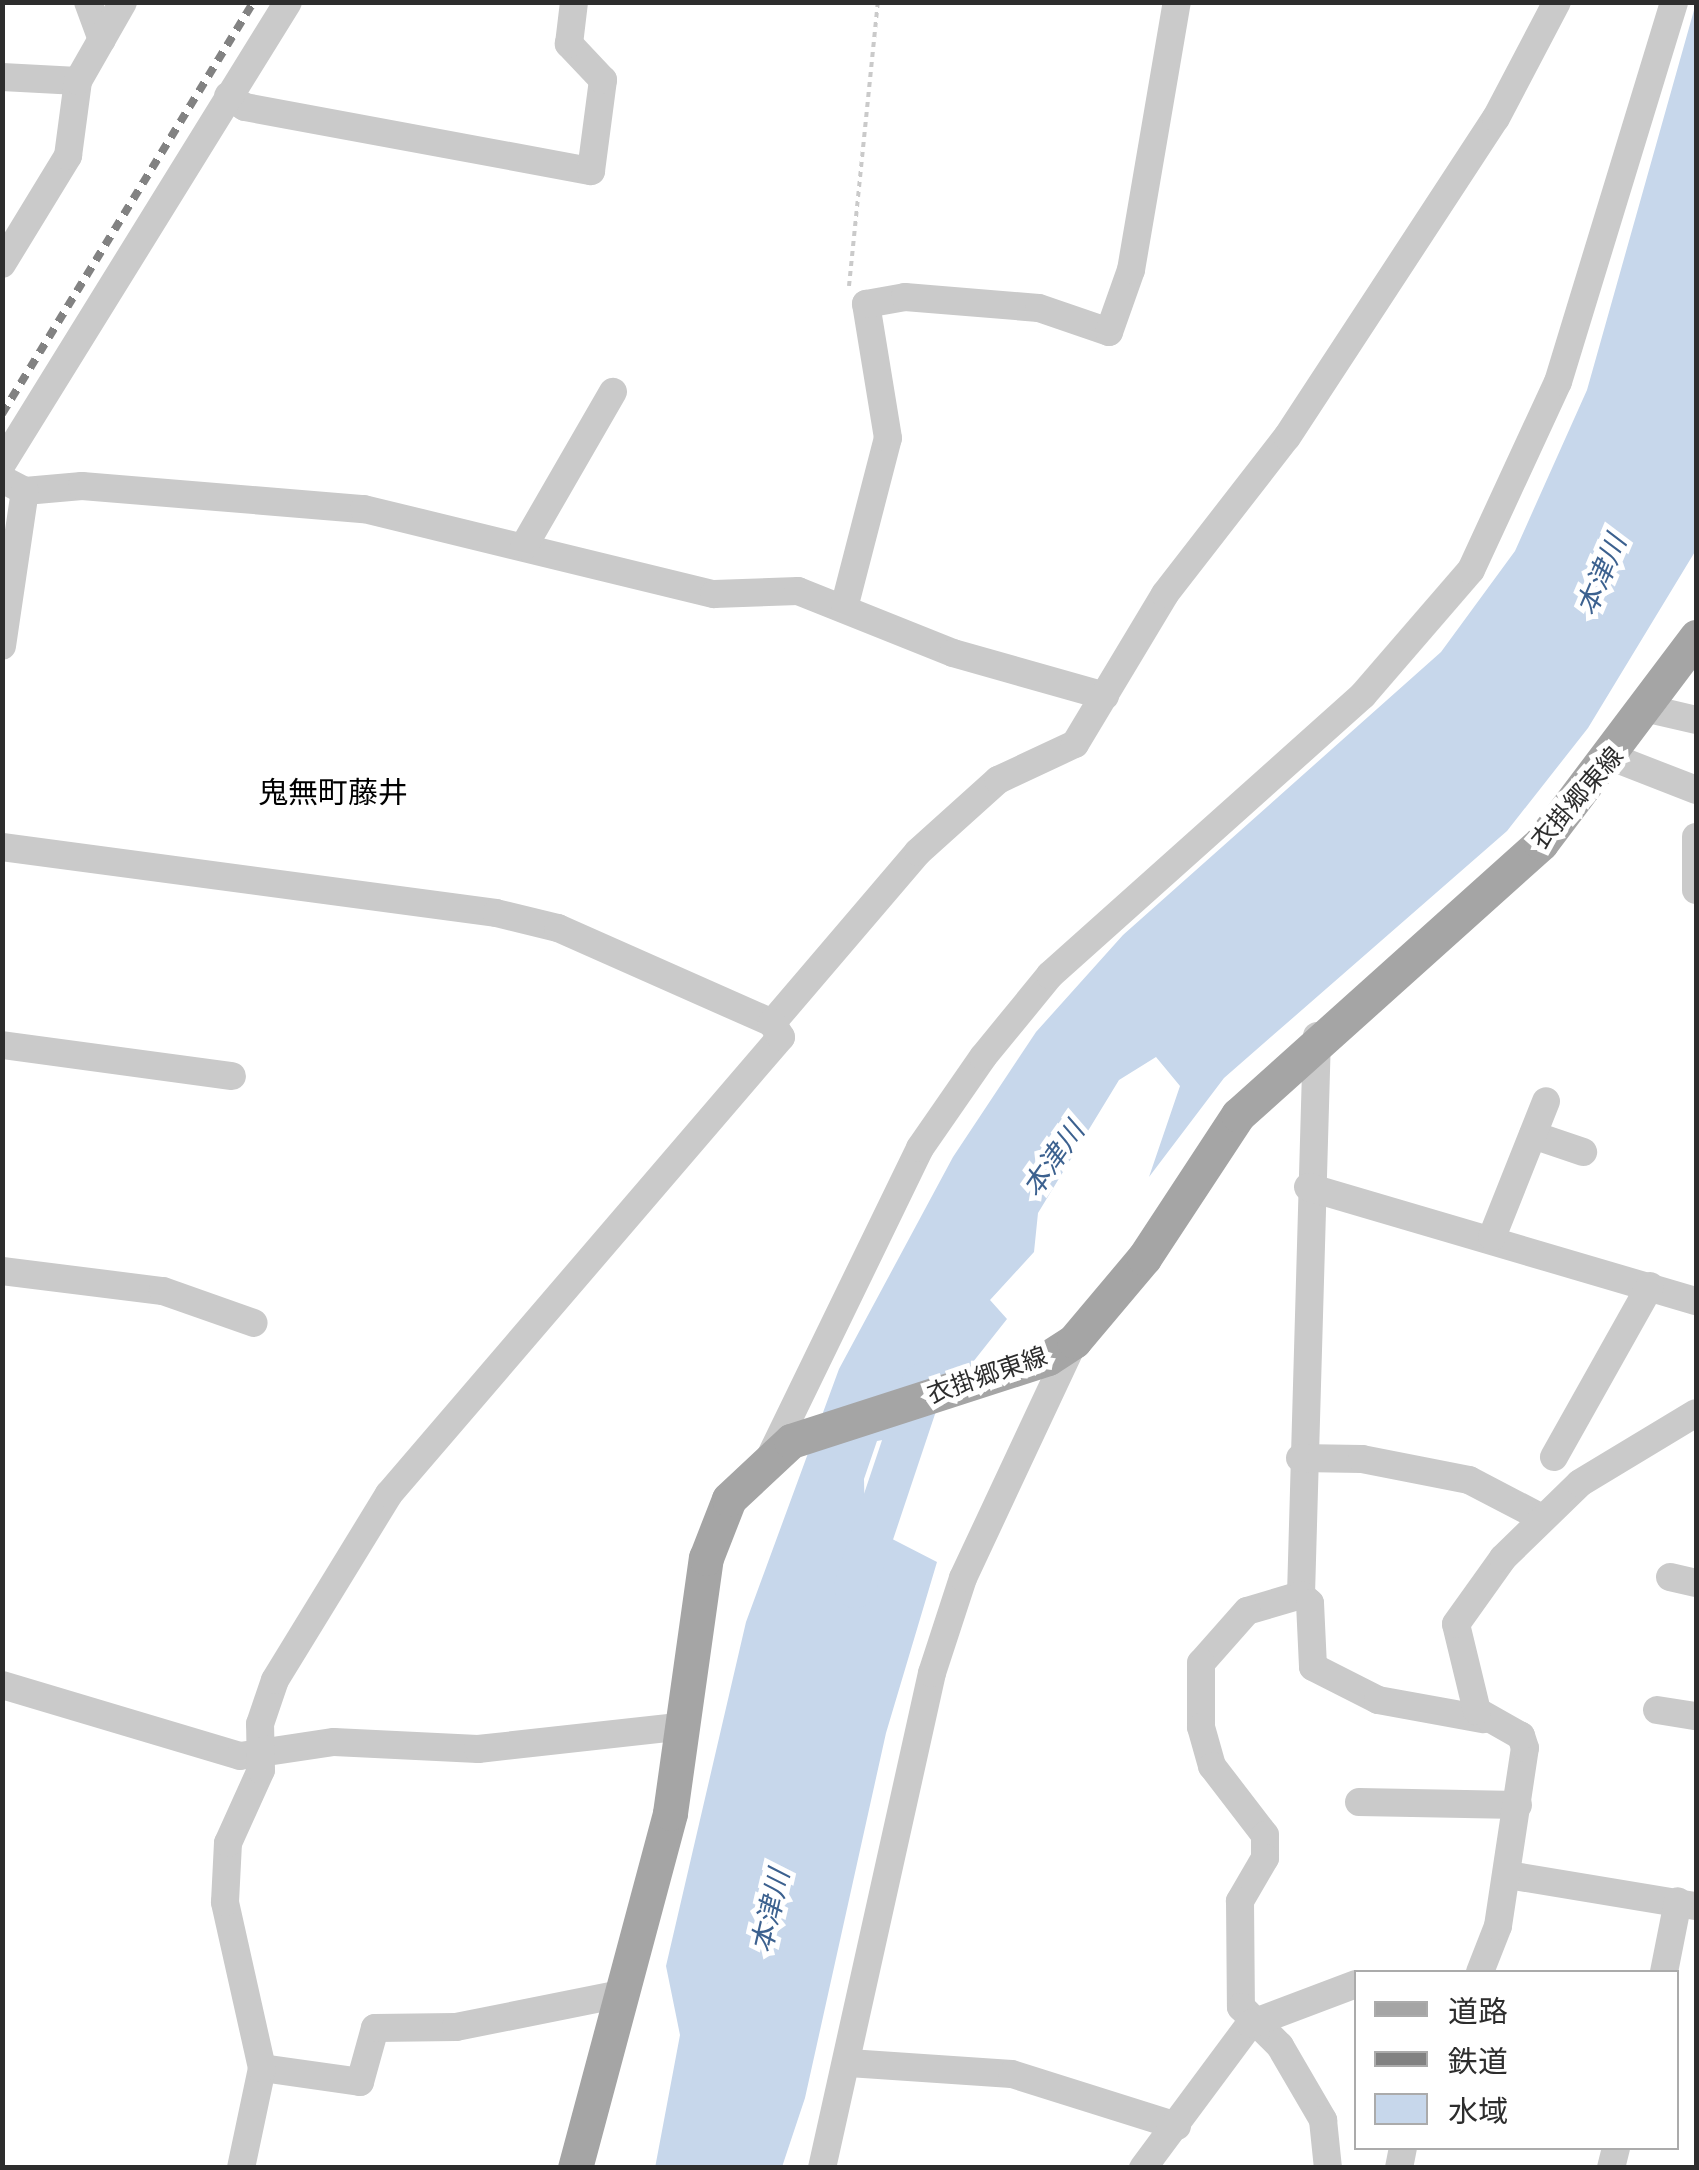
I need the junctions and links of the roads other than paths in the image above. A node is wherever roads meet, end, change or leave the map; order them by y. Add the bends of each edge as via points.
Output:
1 (88, 2) edge
2 (123, 2) edge
3 (288, 2) edge
4 (574, 2) edge
5 (1177, 2) edge
6 (1557, 2) edge
7 (1674, 2) edge
8 (102, 40) junction
9 (2, 78) edge
10 (78, 81) junction
11 (228, 96) junction
12 (2, 264) edge
13 (613, 392) dead end
14 (2, 464) edge
15 (14, 485) edge
16 (524, 546) junction
17 (846, 604) junction
18 (1696, 637) edge
19 (2, 646) edge
20 (1105, 696) junction
21 (1649, 709) junction
22 (1696, 720) edge
23 (1614, 758) junction
24 (1696, 790) edge
25 (1696, 837) edge
26 (2, 847) edge
27 (1696, 890) edge
28 (772, 1023) junction
29 (1317, 1036) junction
30 (2, 1045) edge
31 (232, 1076) dead end
32 (1546, 1101) dead end
33 (1533, 1135) junction
34 (1582, 1152) dead end
35 (1308, 1186) junction
36 (1492, 1237) junction
37 (2, 1271) edge
38 (1650, 1286) junction
39 (1696, 1301) edge
40 (254, 1323) dead end
41 (1061, 1350) junction
42 (1696, 1413) edge
43 (781, 1448) junction
44 (1554, 1457) dead end
45 (1300, 1458) junction
46 (1542, 1518) junction
47 (1301, 1595) junction
48 (2, 1685) edge
49 (1657, 1710) dead end
50 (1696, 1716) edge
51 (1483, 1719) junction
52 (685, 1726) junction
53 (264, 1756) junction
54 (1359, 1802) dead end
55 (1518, 1805) junction
56 (1508, 1875) junction
57 (1687, 1904) edge
58 (1481, 1970) edge
59 (1665, 1970) edge
60 (1354, 1985) edge
61 (626, 1993) junction
62 (1250, 2024) junction
63 (849, 2063) junction
64 (262, 2068) junction
65 (1177, 2126) junction
66 (241, 2168) edge
67 (575, 2168) edge
68 (822, 2168) edge
69 (1143, 2168) edge
70 (1328, 2168) edge

1 - 8 street
2 - 8 street
3 - 11 street
4 - 11 street via 575,58 603,80 592,171 246,107
5 - 17 street via 1131,270 1108,332 1038,308 905,297 866,304 888,438
6 - 20 street via 1496,118 1287,437 1165,594
7 - 43 street via 1558,382 1471,570 1363,695 1050,975 983,1058 920,1148
8 - 10 street
9 - 10 street
10 - 12 street via 68,156
11 - 14 street
13 - 16 street
15 - 16 street via 364,509
15 - 19 street
16 - 17 street via 714,594 798,591
17 - 20 street via 953,654
18 - 21 main road, 衣掛郷東線
20 - 28 street via 1074,744 998,780 918,852
21 - 22 street
21 - 23 main road, 衣掛郷東線
23 - 24 street
23 - 29 main road, 衣掛郷東線 via 1465,916
25 - 27 street
26 - 28 street via 527,920
28 - 53 street via 781,1037 401,1480 335,1572 275,1680 260,1724
29 - 35 street
29 - 41 main road, 衣掛郷東線 via 1203,1156 1144,1258
30 - 31 street
32 - 33 street
33 - 34 street
33 - 36 street
35 - 36 street
35 - 45 street
36 - 38 street
37 - 40 street via 163,1291
38 - 39 street
38 - 44 street
41 - 43 main road, 衣掛郷東線
41 - 63 street via 963,1578 932,1673
42 - 46 street via 1605,1465
43 - 52 main road, 衣掛郷東線 via 729,1500 706,1558
45 - 46 street via 1362,1459 1469,1480
45 - 47 street
46 - 51 street via 1456,1624
47 - 51 street via 1310,1603 1313,1667 1378,1700
47 - 62 street via 1247,1611 1201,1663 1212,1766 1265,1835 1265,1858 1240,1902
48 - 53 street via 214,1751
49 - 50 street
51 - 55 street via 1521,1736
52 - 53 street via 478,1749 334,1742
52 - 61 main road, 衣掛郷東線
53 - 64 street via 228,1843 225,1902
54 - 55 street
55 - 56 street
56 - 57 street
56 - 58 street
57 - 59 street
60 - 62 street
61 - 64 street via 456,2027 375,2028 360,2082
61 - 67 main road, 衣掛郷東線
62 - 65 street
62 - 70 street via 1280,2046 1323,2120
63 - 65 street via 1012,2074
63 - 68 street
64 - 66 street
65 - 69 street

